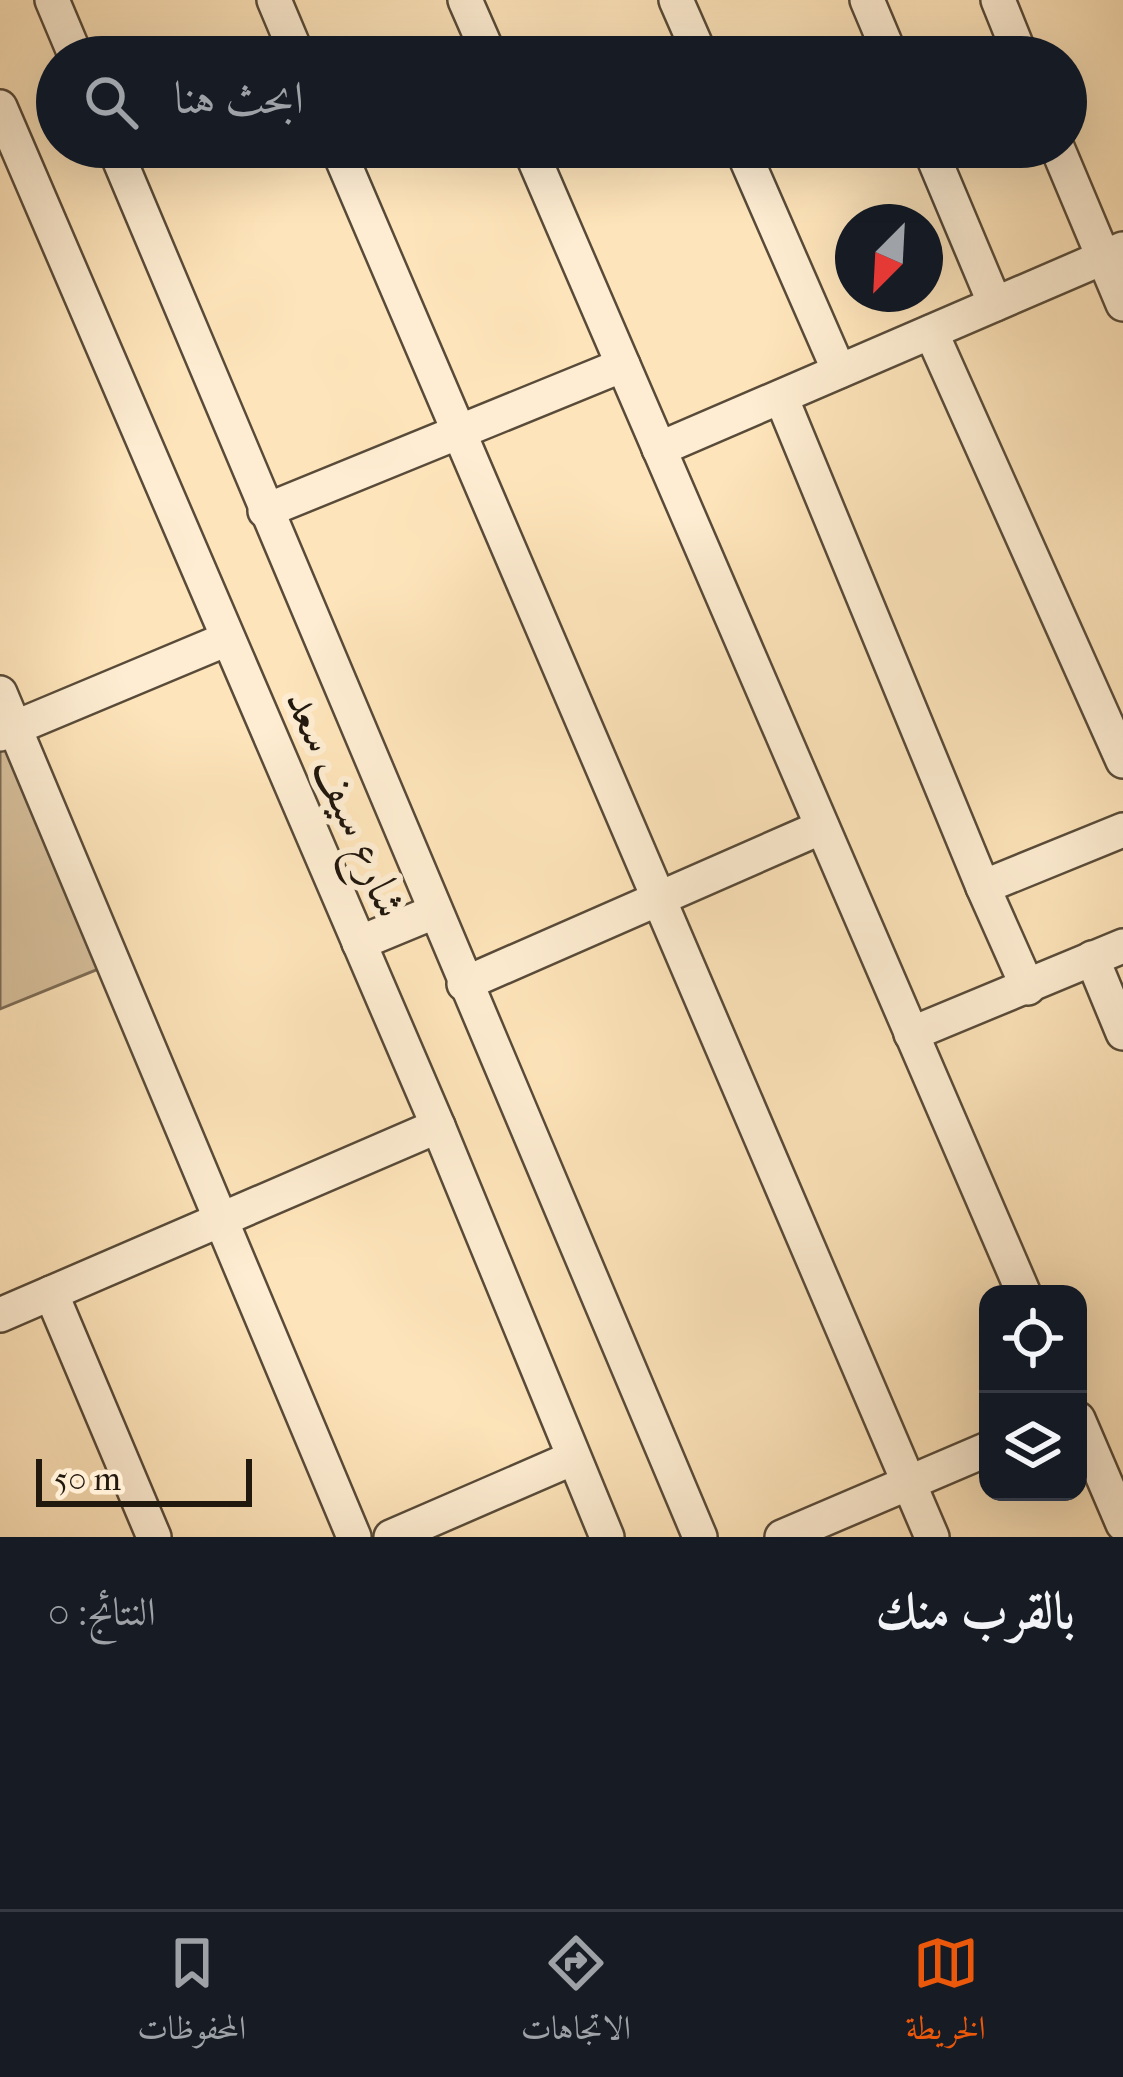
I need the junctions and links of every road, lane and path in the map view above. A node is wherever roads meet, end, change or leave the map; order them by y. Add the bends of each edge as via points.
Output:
1 (52, 0) edge
2 (274, 0) edge
3 (465, 0) edge
4 (676, 0) edge
5 (867, 0) edge
6 (998, 0) edge
7 (67, 36) edge
8 (289, 36) edge
9 (481, 36) edge
10 (692, 36) edge
11 (882, 36) edge
12 (1013, 36) edge
13 (0, 106) edge
14 (123, 168) edge
15 (346, 168) edge
16 (538, 168) edge
17 (750, 168) edge
18 (938, 168) edge
19 (1068, 168) edge
20 (1112, 253) edge
21 (995, 304) junction
22 (1123, 304) edge
23 (931, 332) junction
24 (622, 365) junction
25 (839, 371) junction
26 (781, 397) junction
27 (459, 432) junction
28 (659, 449) junction
29 (265, 511) junction
30 (227, 639) junction
31 (0, 693) edge
32 (7, 731) edge
33 (1123, 761) edge
34 (822, 827) junction
35 (1123, 830) edge
36 (983, 887) junction
37 (658, 898) junction
38 (434, 912) junction
39 (358, 943) junction
40 (1107, 952) edge
41 (464, 984) junction
42 (1028, 988) junction
43 (1123, 1033) edge
44 (911, 1034) junction
45 (438, 1126) junction
46 (221, 1220) junction
47 (1020, 1285) edge
48 (51, 1293) junction
49 (0, 1315) edge
50 (1087, 1440) edge
51 (979, 1453) edge
52 (573, 1458) junction
53 (909, 1483) junction
54 (1123, 1524) edge
55 (154, 1537) edge
56 (354, 1537) edge
57 (391, 1537) edge
58 (607, 1537) edge
59 (700, 1537) edge
60 (782, 1537) edge
61 (932, 1537) edge

1 - 7 street
2 - 8 street
3 - 9 street
4 - 10 street
5 - 11 street
6 - 12 street
13 - 30 street, شارع سيف سعد
14 - 29 street, شارع سيف سعد
15 - 27 street
16 - 24 street
17 - 25 street
18 - 21 street
19 - 20 street
20 - 21 street
20 - 22 street
21 - 23 street
23 - 25 street
23 - 33 street
24 - 27 street
24 - 28 street
25 - 26 street
26 - 28 street
26 - 36 street
27 - 29 street
27 - 37 street
28 - 34 street
29 - 38 street, شارع سيف سعد
30 - 32 street
30 - 39 street, شارع سيف سعد
31 - 32 street
32 - 46 street
34 - 37 street
34 - 44 street
35 - 36 street
36 - 42 street
37 - 41 street
37 - 53 street
38 - 39 street
38 - 41 street, شارع سيف سعد
39 - 45 street, شارع سيف سعد
40 - 42 street
40 - 43 street
41 - 59 street, شارع سيف سعد
42 - 44 street
44 - 47 street
45 - 46 street
45 - 52 street, شارع سيف سعد
46 - 48 street
46 - 56 street
48 - 49 street
48 - 55 street
50 - 54 street
51 - 53 street
52 - 57 street
52 - 58 street, شارع سيف سعد
53 - 60 street
53 - 61 street

